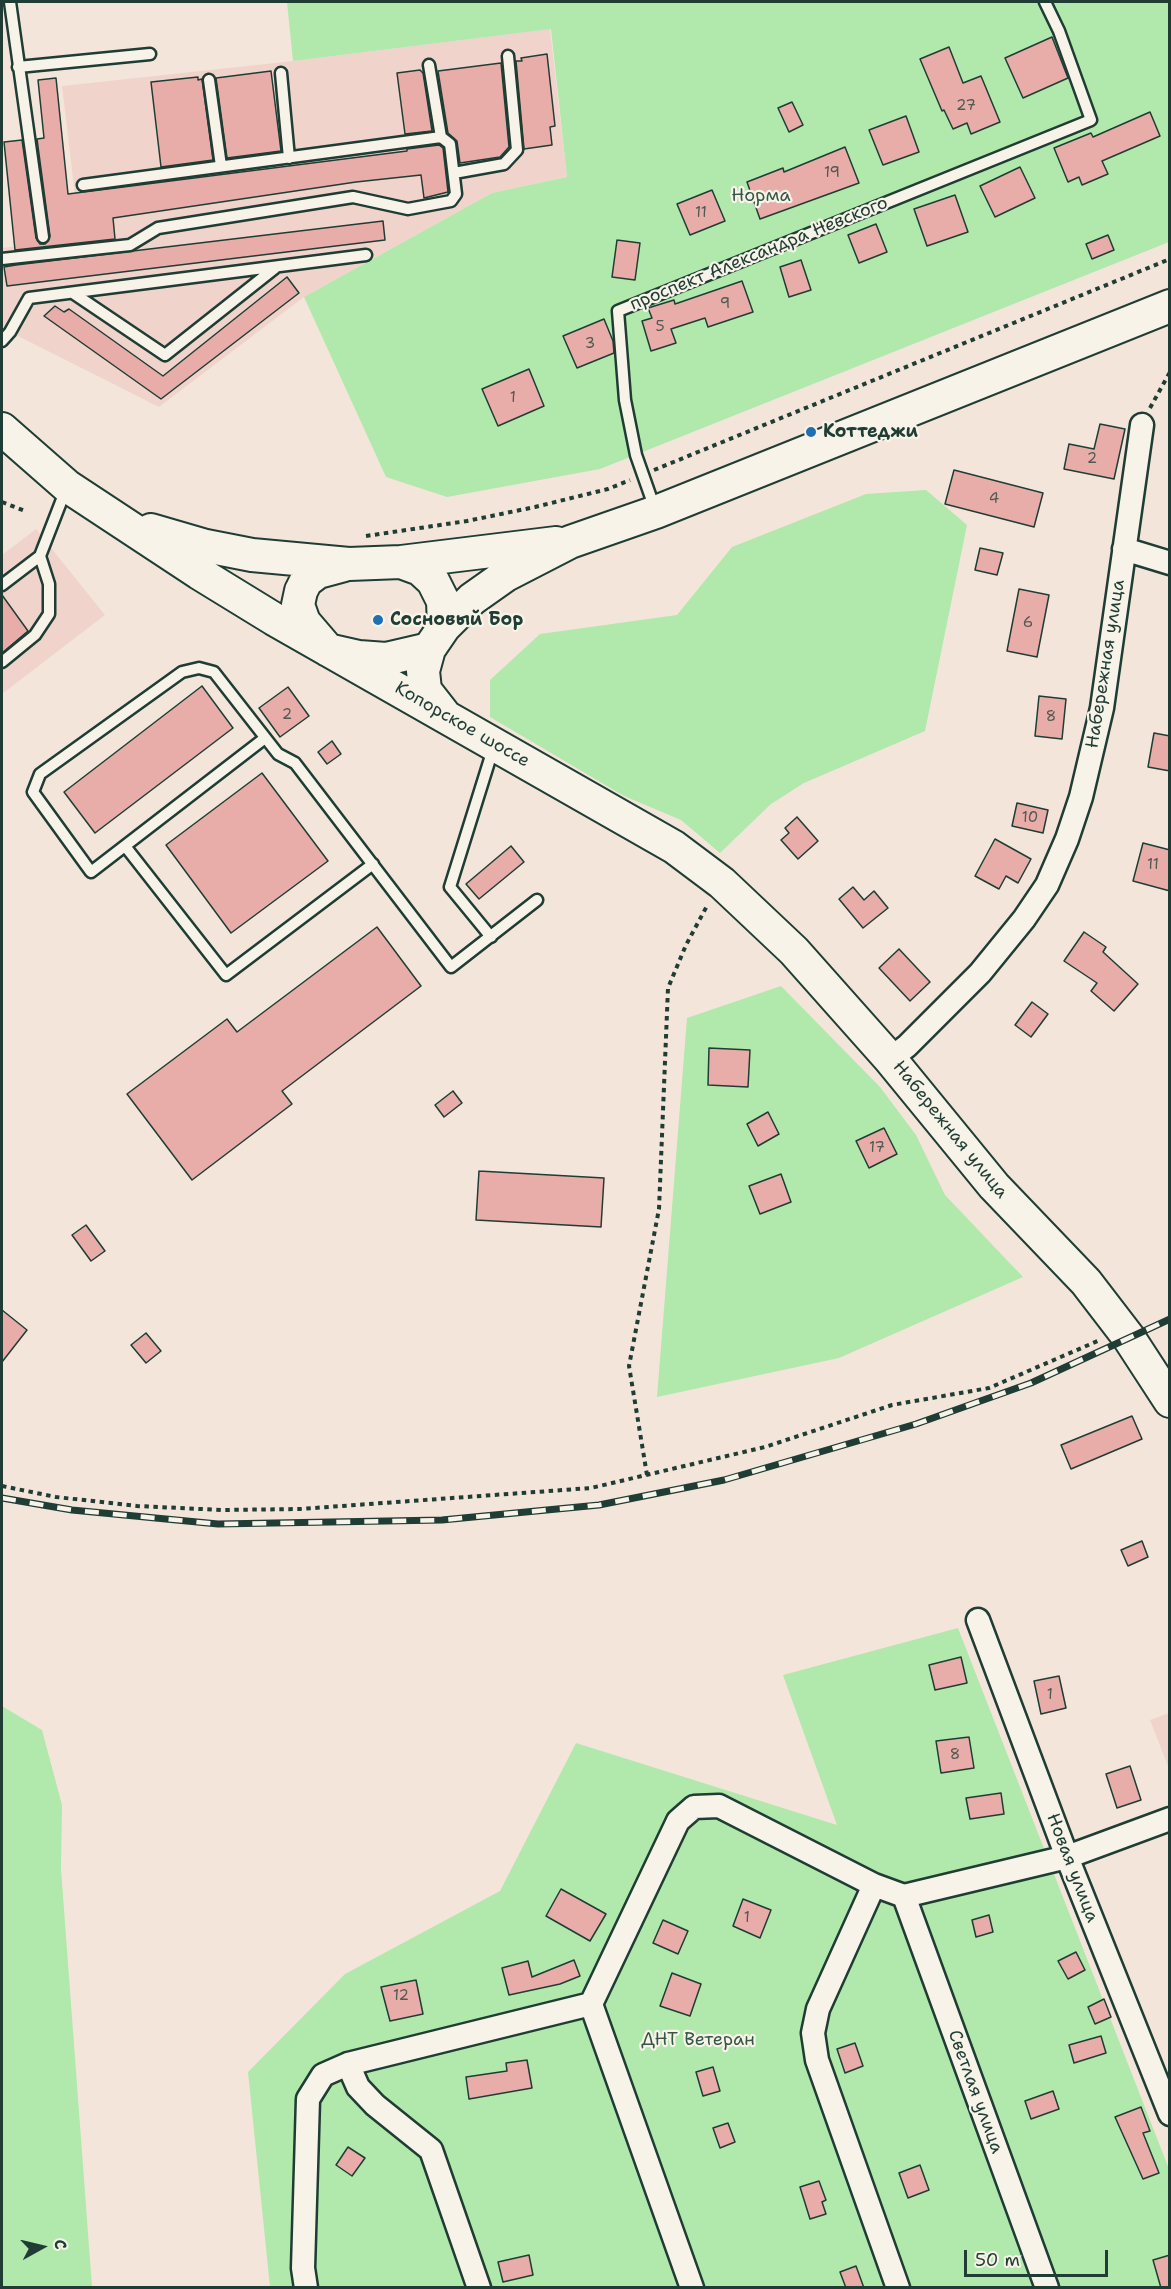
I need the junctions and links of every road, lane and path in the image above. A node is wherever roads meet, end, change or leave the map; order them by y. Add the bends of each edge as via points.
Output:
1 (10, 2) edge
2 (1045, 2) edge
3 (150, 54) dead end
4 (508, 56) dead end
5 (429, 65) dead end
6 (18, 67) junction
7 (281, 73) dead end
8 (209, 80) dead end
9 (441, 137) junction
10 (289, 158) junction
11 (221, 166) junction
12 (454, 172) junction
13 (83, 185) dead end
14 (42, 237) dead end
15 (366, 255) dead end
16 (2, 259) edge
17 (1170, 259) edge
18 (276, 267) junction
19 (73, 292) junction
20 (1170, 306) edge
21 (2, 340) edge
22 (1170, 372) edge
23 (1142, 425) joint
24 (2, 429) edge
25 (642, 475) junction
26 (67, 486) junction
27 (2, 502) edge
28 (25, 511) dead end
29 (656, 512) junction
30 (118, 521) junction
31 (570, 542) junction
32 (1124, 549) junction
33 (355, 550) junction
34 (40, 556) junction
35 (400, 562) junction
36 (1170, 563) edge
37 (2, 585) edge
38 (437, 638) junction
39 (328, 650) junction
40 (2, 662) edge
41 (442, 712) junction
42 (265, 738) junction
43 (495, 744) junction
44 (125, 846) junction
45 (373, 864) junction
46 (722, 883) junction
47 (537, 900) dead end
48 (491, 937) junction
49 (890, 1059) junction
50 (1110, 1336) dead end
51 (1170, 1401) edge
52 (647, 1475) junction
53 (2, 1486) edge
54 (978, 1620) dead end
55 (1170, 1819) edge
56 (1067, 1857) junction
57 (874, 1885) junction
58 (904, 1896) junction
59 (591, 2004) junction
60 (348, 2064) junction
61 (1170, 2114) edge
62 (306, 2288) edge
63 (479, 2288) edge
64 (692, 2288) edge
65 (898, 2288) edge
66 (1047, 2288) edge

1 - 6 lane
2 - 25 lane, проспект Александра Невского via 1091,120 618,311 625,400
3 - 6 lane
4 - 12 lane via 517,150 504,164
5 - 9 lane
6 - 14 lane
7 - 10 lane
8 - 11 lane
9 - 10 lane
9 - 12 lane via 450,144
10 - 11 lane
11 - 13 lane
12 - 16 lane via 456,194 451,201 408,209 353,197 158,228 129,245
15 - 18 lane
17 - 25 path
18 - 19 lane
18 - 19 lane via 165,355
19 - 21 lane via 29,298
20 - 29 main road
22 - 23 path
23 - 32 street, Набережная улица
24 - 26 main road, Копорское шоссе
25 - 29 lane, проспект Александра Невского
25 - 33 path via 608,489
26 - 30 main road, Копорское шоссе
26 - 34 lane
27 - 28 path
29 - 31 main road
30 - 33 main road via 252,555
30 - 39 main road, Копорское шоссе
31 - 35 main road
31 - 38 main road via 506,575 472,599
32 - 36 street
32 - 49 street, Набережная улица via 1102,708 1081,797 1047,885 980,973
33 - 35 main road
33 - 39 main road via 306,581 301,591 298,605 304,622
34 - 37 lane
34 - 40 lane via 50,584 49,614 36,635
35 - 38 main road via 420,569 433,581 443,601
38 - 39 main road via 386,659
38 - 41 main road via 423,671 425,690
39 - 41 main road, Копорское шоссе
41 - 43 main road, Копорское шоссе
42 - 44 lane
42 - 44 lane via 214,672 199,668 182,672 40,774 33,792 91,872
42 - 45 lane via 278,754 295,763
43 - 46 main road, Копорское шоссе via 675,846
43 - 48 lane via 450,887
44 - 45 lane via 226,975
45 - 48 lane via 451,967
46 - 49 main road, Копорское шоссе via 794,951
46 - 52 path via 686,945 668,988 659,1209 629,1366
47 - 48 lane
49 - 51 main road, Набережная улица via 994,1186 1086,1282
50 - 52 path via 989,1388 892,1405 765,1447
52 - 53 path via 591,1488 300,1509 137,1506
54 - 56 street, Новая улица
55 - 56 street
56 - 58 street
56 - 61 street, Новая улица
57 - 58 street
57 - 59 street via 719,1806 694,1807 678,1821
57 - 65 street via 818,2009 813,2033 817,2060
58 - 66 street, Светлая улица
59 - 60 street
59 - 64 street
60 - 62 street via 323,2075 308,2098 303,2268
60 - 63 street via 358,2087 431,2150

